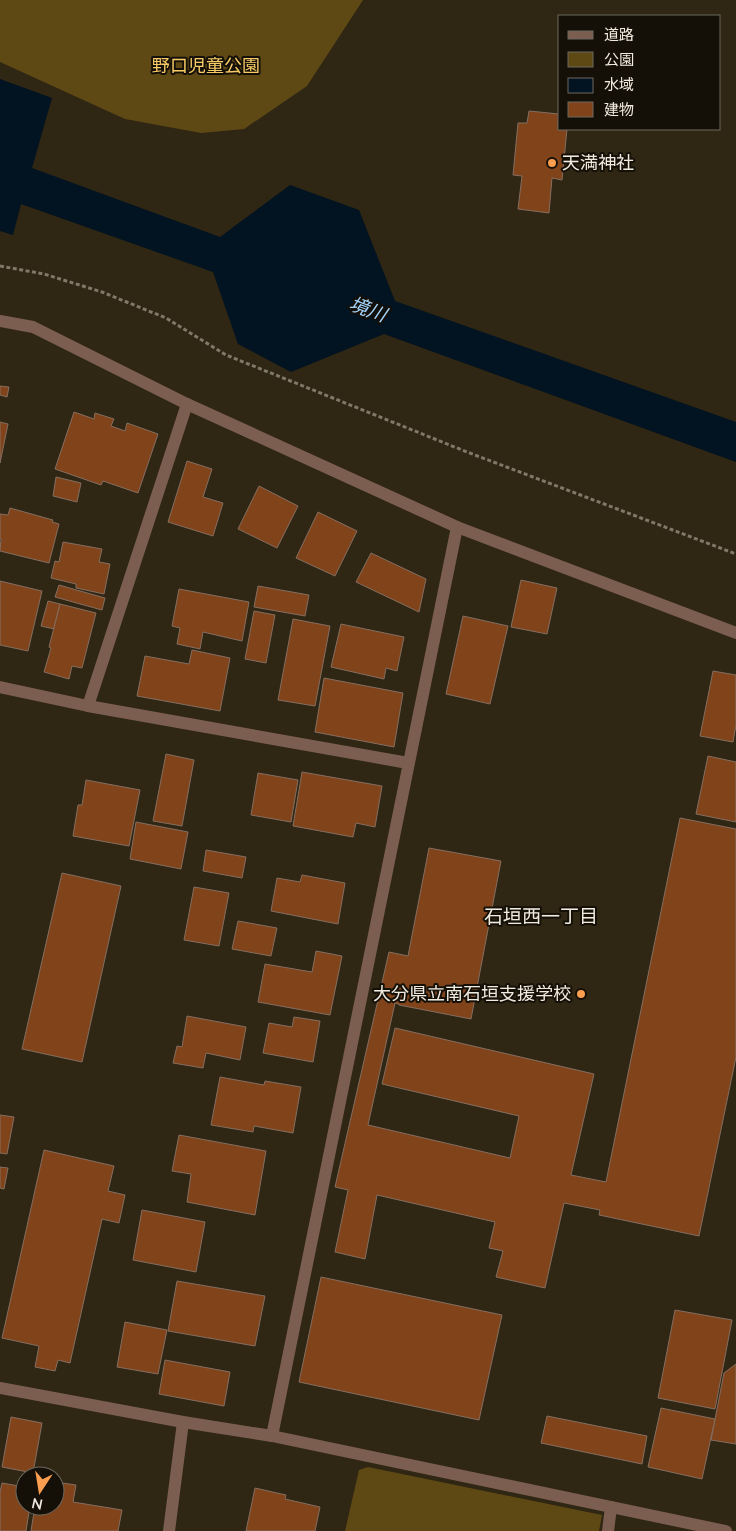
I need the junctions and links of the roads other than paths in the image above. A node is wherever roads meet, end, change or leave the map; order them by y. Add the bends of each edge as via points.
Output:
1 (0, 321) edge
2 (187, 404) junction
3 (457, 527) junction
4 (736, 633) edge
5 (0, 687) edge
6 (88, 706) junction
7 (408, 763) junction
8 (0, 1388) edge
9 (183, 1422) junction
10 (272, 1436) junction
11 (611, 1507) junction
12 (169, 1531) edge
13 (608, 1531) edge
14 (726, 1531) edge

1 - 2 street via 33,327
2 - 3 street
2 - 6 street
3 - 4 street
3 - 7 street
5 - 6 street
6 - 7 street
7 - 10 street
8 - 9 street
9 - 10 street
9 - 12 street
10 - 11 street
11 - 13 street
11 - 14 street

